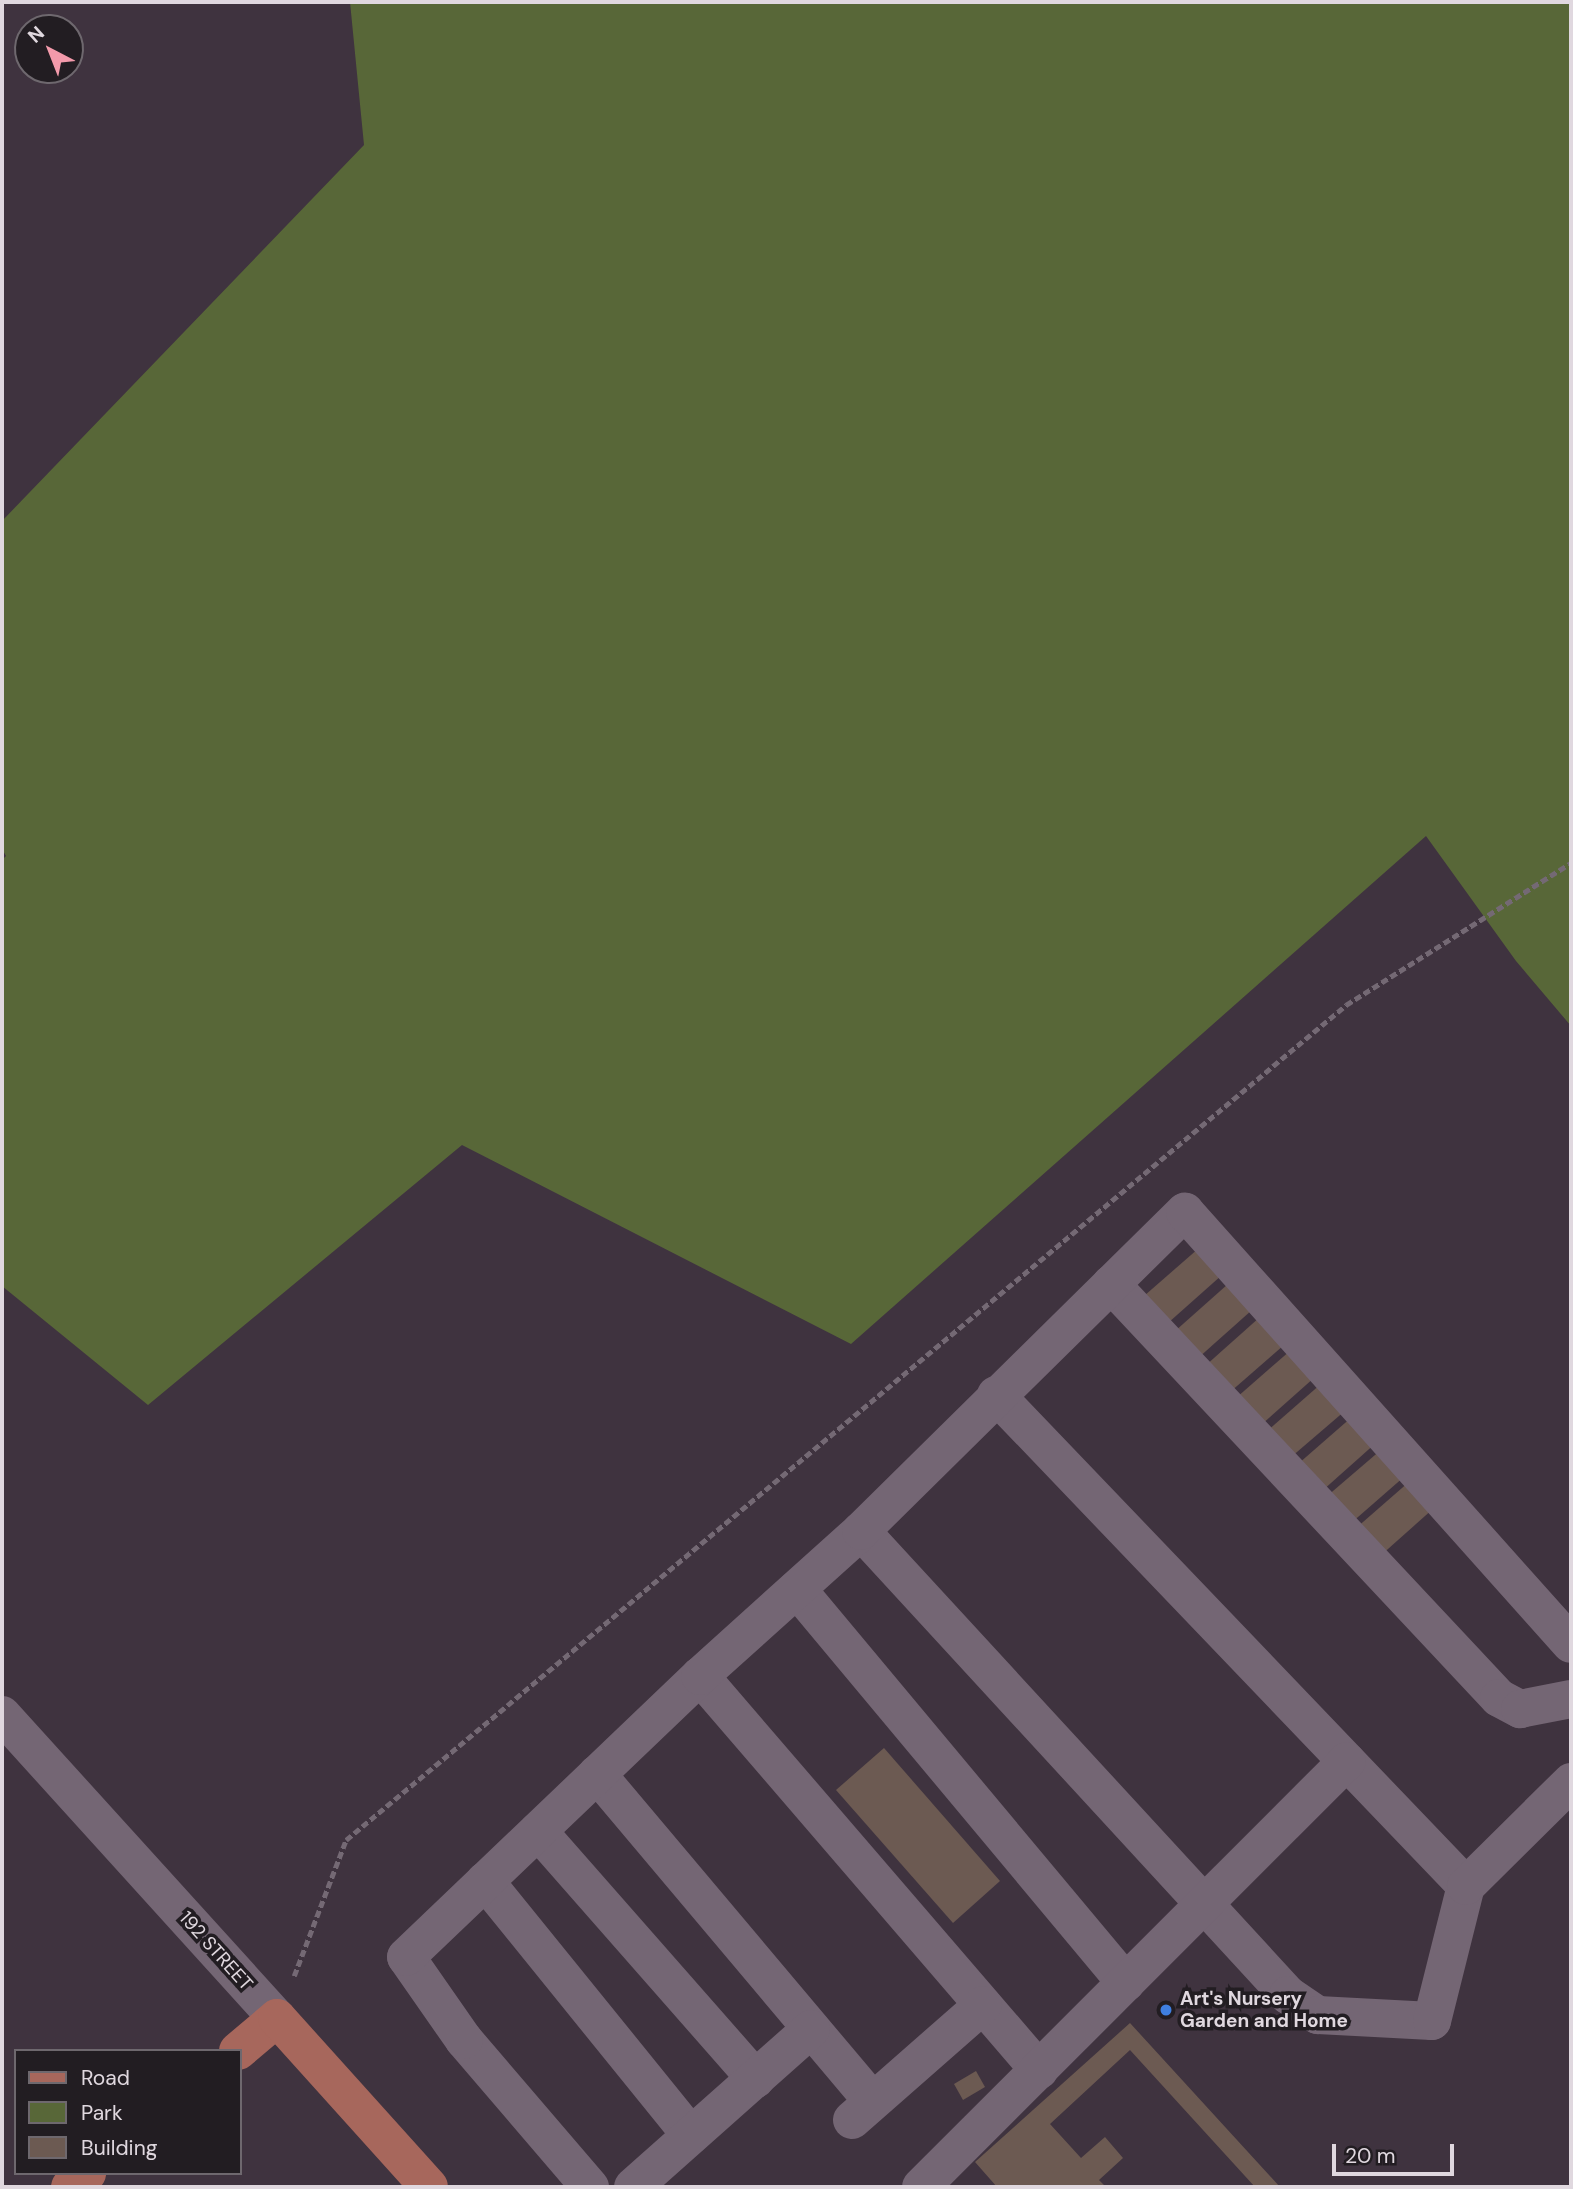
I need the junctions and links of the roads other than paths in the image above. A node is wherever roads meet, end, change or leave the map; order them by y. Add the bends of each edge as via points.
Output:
1 (1111, 1284) junction
2 (996, 1395) junction
3 (861, 1531) junction
4 (797, 1589) junction
5 (1571, 1644) edge
6 (700, 1676) junction
7 (1571, 1699) edge
8 (2, 1714) edge
9 (1347, 1762) junction
10 (597, 1774) junction
11 (1571, 1782) edge
12 (538, 1831) junction
13 (485, 1881) junction
14 (1466, 1886) junction
15 (1205, 1904) junction
16 (1126, 1983) junction
17 (983, 2005) junction
18 (277, 2018) junction
19 (811, 2029) junction
20 (240, 2049) edge
21 (1039, 2070) junction
22 (756, 2078) junction
23 (691, 2135) junction
24 (85, 2175) edge
25 (70, 2187) edge
26 (429, 2187) edge
27 (590, 2187) edge
28 (633, 2187) edge
29 (921, 2187) edge

1 - 2 street
1 - 5 street via 1185,1212
1 - 7 street via 1499,1698 1520,1709
2 - 3 street
2 - 9 street
3 - 4 street
3 - 15 street
4 - 6 street
4 - 16 street
6 - 10 street
6 - 17 street
8 - 18 street, 192 STREET
9 - 14 street
9 - 15 street
10 - 12 street
10 - 19 street
11 - 14 street
12 - 13 street
12 - 22 street
13 - 23 street
13 - 27 street via 406,1957 464,2040
14 - 15 street via 1433,2021 1318,2015 1289,1995
15 - 16 street
16 - 21 street
17 - 19 street via 862,2110
17 - 21 street
18 - 20 main road
18 - 26 main road, 192 STREET
19 - 22 street
21 - 29 street
22 - 23 street
23 - 28 street
24 - 25 main road

